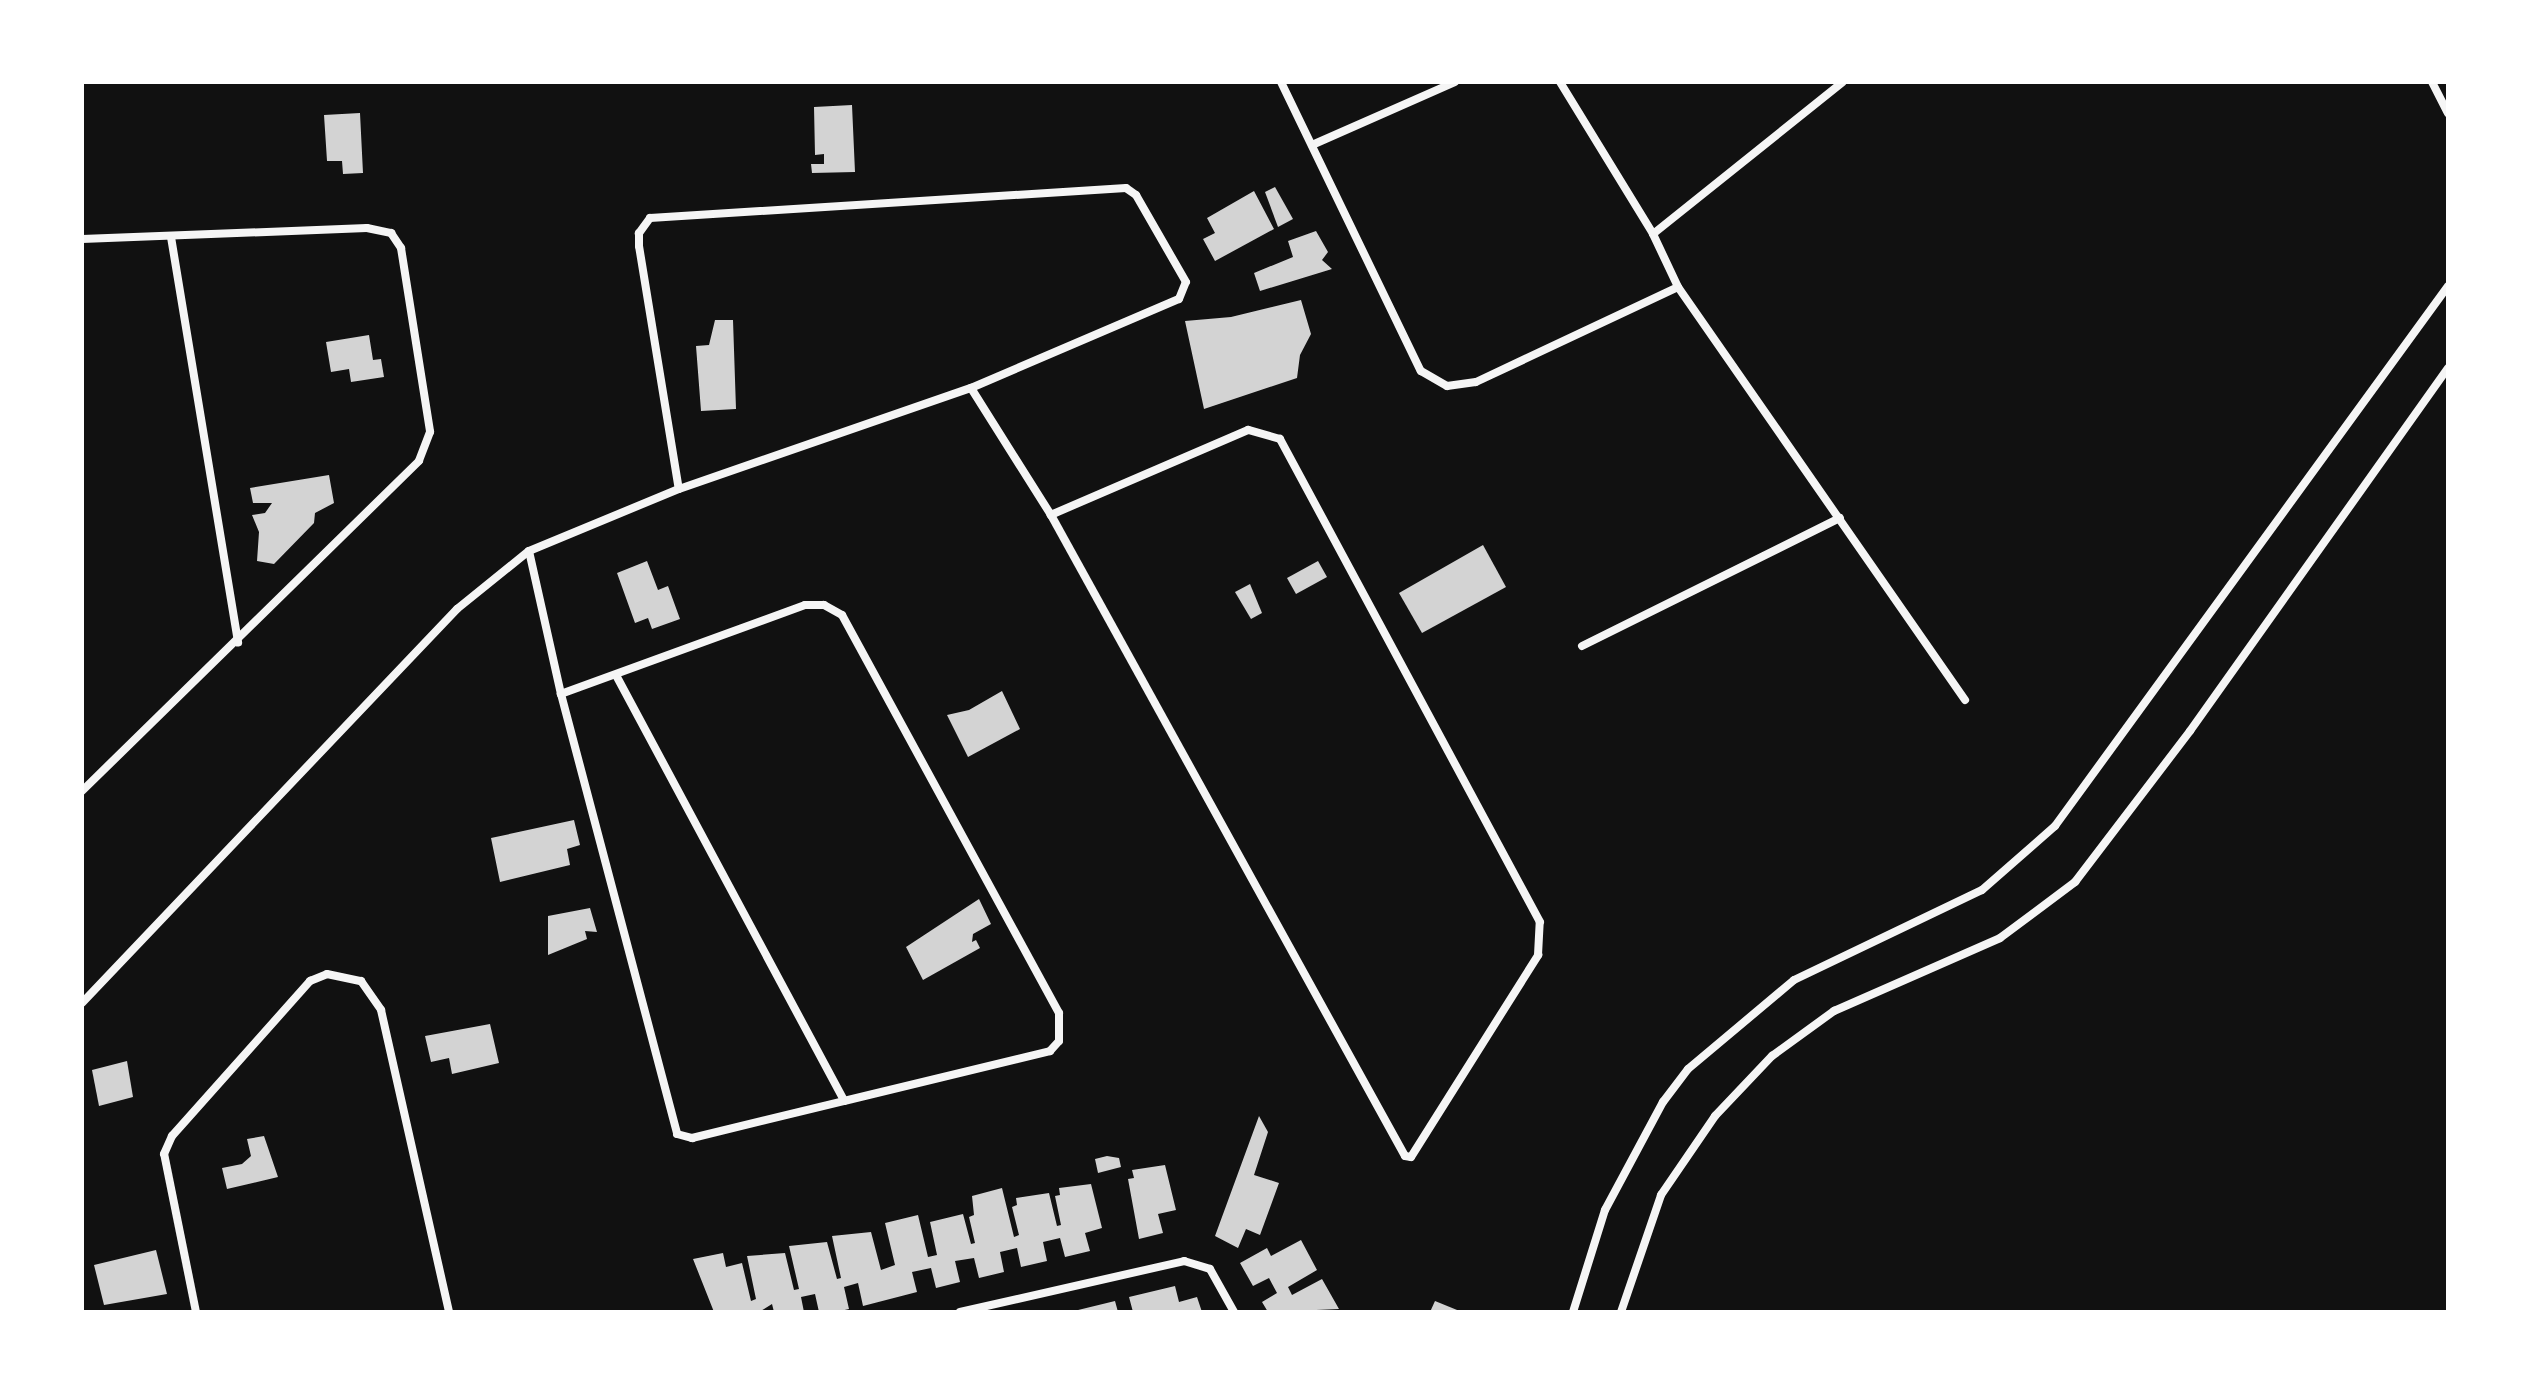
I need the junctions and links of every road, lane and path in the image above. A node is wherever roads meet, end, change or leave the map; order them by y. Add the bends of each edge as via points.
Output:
1 (1281, 82) edge
2 (1455, 82) edge
3 (1560, 82) edge
4 (1843, 82) edge
5 (2432, 82) edge
6 (2448, 113) edge
7 (1312, 145) junction
8 (1653, 234) junction
9 (171, 237) junction
10 (82, 239) edge
11 (2448, 286) edge
12 (1678, 287) junction
13 (2448, 368) edge
14 (971, 388) junction
15 (679, 489) junction
16 (1051, 515) junction
17 (1840, 518) junction
18 (529, 551) junction
19 (238, 642) junction
20 (1582, 646) dead end
21 (617, 677) junction
22 (561, 694) junction
23 (1965, 700) dead end
24 (82, 791) edge
25 (82, 1003) edge
26 (844, 1101) junction
27 (196, 1312) edge
28 (449, 1312) edge
29 (960, 1312) edge
30 (1234, 1312) edge
31 (1573, 1312) edge
32 (1621, 1312) edge

1 - 7 street
2 - 7 street
3 - 8 street
4 - 8 street
5 - 6 street
7 - 12 street via 1421,371 1447,386 1476,382
8 - 12 street
9 - 10 street
9 - 19 street
9 - 19 street via 367,228 391,233 401,248 429,444 419,461
11 - 31 street via 2055,826 1982,890 1794,980 1688,1069 1663,1102 1605,1210
12 - 17 street
13 - 32 street via 2190,731 2075,882 2000,938 1834,1011 1772,1056 1715,1116 1661,1195
14 - 15 street
14 - 15 street via 1185,292 1186,282 1136,195 1112,187 650,218 639,233 639,246
14 - 16 street
15 - 18 street
16 - 16 street via 1405,1156 1411,1157 1538,955 1540,922 1280,439 1248,430
17 - 20 street
17 - 23 street
18 - 22 street
18 - 25 street via 457,609
19 - 24 street
21 - 22 street
21 - 26 street
21 - 26 street via 805,605 824,605 842,615 1059,1013 1062,1028 1050,1051
22 - 26 street via 677,1134 692,1138
27 - 28 street via 164,1154 172,1136 310,981 327,974 361,981 381,1010
29 - 30 street via 1198,1261 1210,1269

